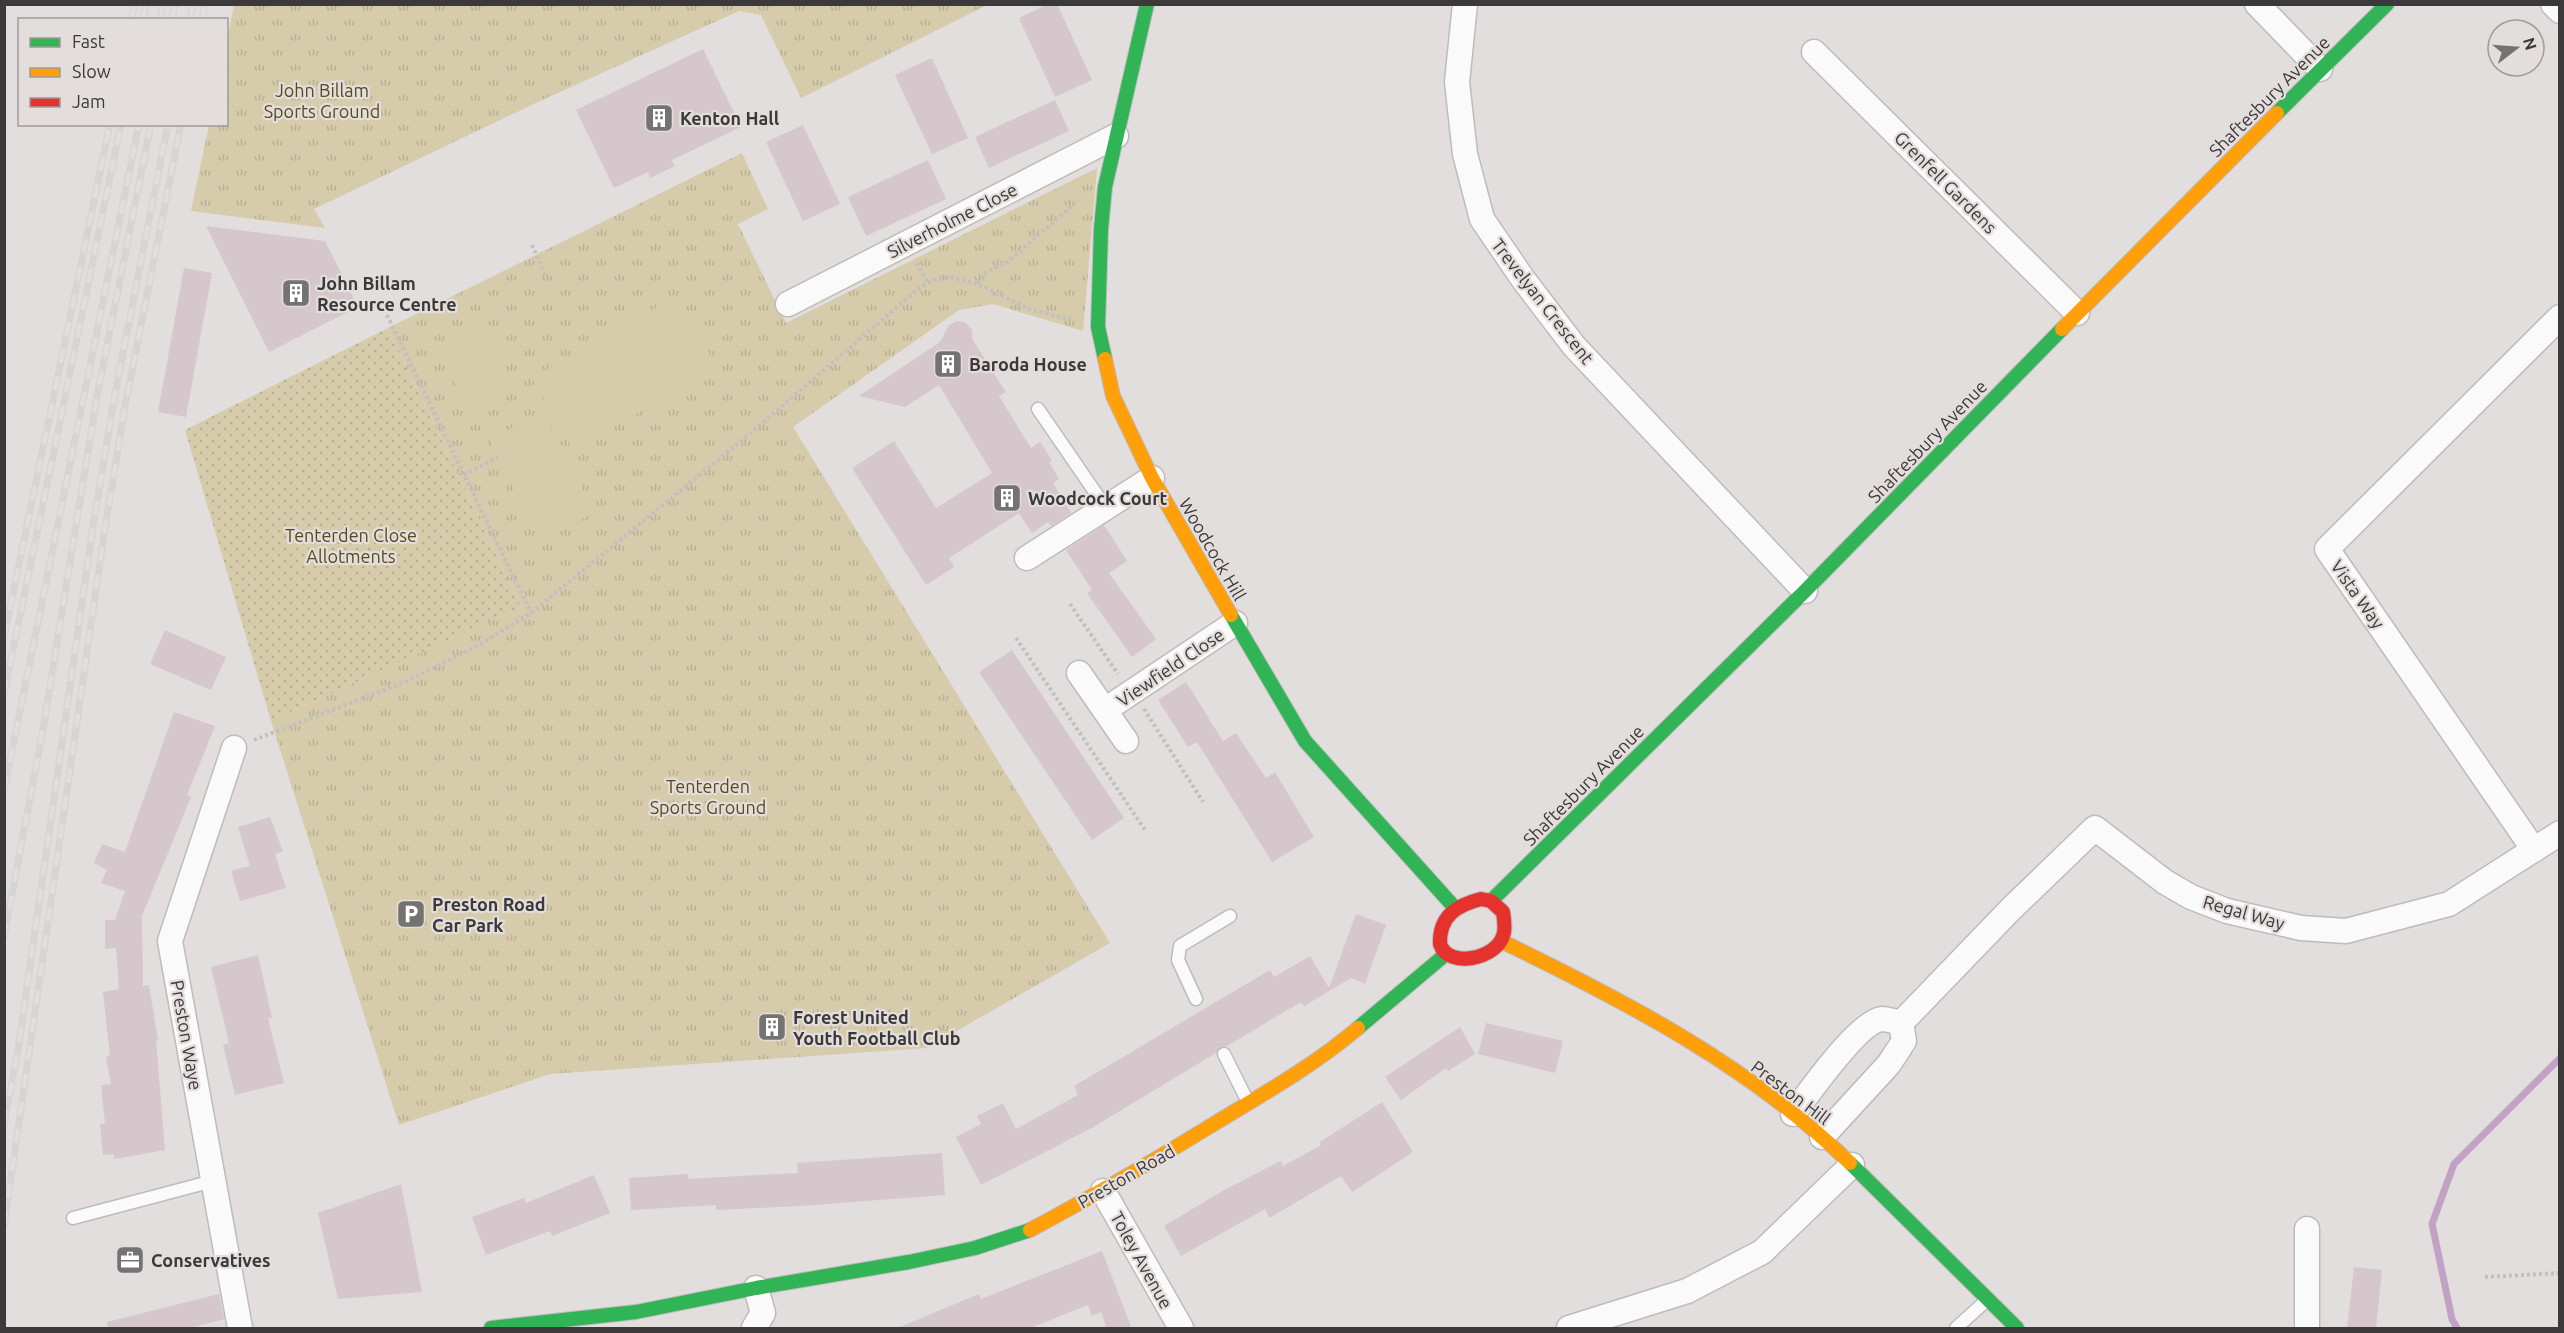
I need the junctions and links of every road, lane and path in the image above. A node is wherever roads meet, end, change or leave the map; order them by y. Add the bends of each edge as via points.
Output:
1 (1147, 4) edge
2 (1465, 4) edge
3 (2257, 4) edge
4 (2387, 4) edge
5 (2553, 4) edge
6 (2559, 11) edge
7 (1814, 52) dead end
8 (2320, 69) junction
9 (1116, 136) junction
10 (1105, 187) junction
11 (532, 245) dead end
12 (546, 277) dead end
13 (978, 284) junction
14 (788, 304) dead end
15 (2077, 313) junction
16 (387, 315) dead end
17 (2559, 317) edge
18 (1098, 327) junction
19 (1038, 409) dead end
20 (498, 458) dead end
21 (464, 475) junction
22 (1152, 478) junction
23 (1106, 508) junction
24 (1027, 558) dead end
25 (1805, 591) junction
26 (1070, 604) dead end
27 (531, 613) junction
28 (1235, 623) junction
29 (1016, 638) dead end
30 (1079, 673) dead end
31 (1124, 682) dead end
32 (1139, 701) dead end
33 (1105, 711) junction
34 (1126, 741) dead end
35 (234, 748) joint
36 (1203, 802) dead end
37 (1145, 831) dead end
38 (2559, 832) edge
39 (2534, 850) junction
40 (1491, 901) junction
41 (1455, 908) junction
42 (1230, 916) dead end
43 (1501, 940) junction
44 (1446, 954) junction
45 (1196, 999) dead end
46 (1901, 1023) junction
47 (1224, 1054) dead end
48 (1249, 1103) junction
49 (1793, 1114) junction
50 (1822, 1137) junction
51 (1852, 1165) junction
52 (213, 1181) junction
53 (1103, 1191) junction
54 (73, 1218) dead end
55 (2307, 1229) dead end
56 (2559, 1273) edge
57 (2486, 1276) dead end
58 (756, 1288) junction
59 (1988, 1300) junction
60 (636, 1312) junction
61 (240, 1329) edge
62 (491, 1329) edge
63 (641, 1329) edge
64 (754, 1329) edge
65 (1181, 1329) edge
66 (1569, 1329) edge
67 (1956, 1329) edge
68 (2017, 1329) edge
69 (2307, 1329) edge

1 - 9 street, Woodcock Hill
2 - 25 street, Trevelyan Crescent via 1457,82 1465,154 1482,219 1574,346
3 - 8 street
4 - 8 street, Shaftesbury Avenue
5 - 6 street
7 - 15 street, Grenfell Gardens
8 - 15 street, Shaftesbury Avenue
9 - 10 street, Woodcock Hill
9 - 14 street, Silverholme Close
10 - 13 path via 1083,195 1008,262 986,272
10 - 18 street, Woodcock Hill
11 - 12 path
13 - 18 path via 1030,310
13 - 27 path via 949,277 937,278 919,288 752,432
15 - 25 street, Shaftesbury Avenue
16 - 21 path
17 - 39 street, Vista Way via 2327,549
18 - 22 street, Woodcock Hill via 1113,396
19 - 23 lane
20 - 21 path
21 - 27 path
22 - 23 street
22 - 28 street, Woodcock Hill
23 - 24 street
25 - 40 street, Shaftesbury Avenue
26 - 31 path
27 - 35 path via 479,645 405,682
28 - 33 street, Viewfield Close
28 - 41 street, Woodcock Hill via 1305,741
29 - 37 path
30 - 33 street, Viewfield Close
32 - 36 path
33 - 34 street, Viewfield Close
35 - 52 street, Preston Waye via 170,941
38 - 39 street, Regal Way
39 - 46 street, Regal Way via 2449,904 2346,930 2301,928 2226,911 2191,897 2095,828
40 - 41 street via 1465,902
40 - 43 street via 1503,912 1505,929
41 - 44 street via 1440,925 1439,944
42 - 45 lane via 1180,946 1178,960
43 - 44 street via 1489,951 1471,958 1454,959
43 - 49 street, Preston Hill via 1592,984 1684,1036
44 - 48 street, Preston Road via 1343,1041
46 - 49 street via 1882,1019 1863,1028
46 - 50 street via 1904,1041 1889,1064
47 - 48 lane
48 - 53 street, Preston Road
49 - 50 street, Preston Hill
50 - 51 street, Preston Hill
51 - 59 street, Preston Hill
51 - 66 street via 1762,1252 1687,1291
52 - 54 lane
52 - 61 street, Preston Waye
53 - 58 street, Preston Road via 1030,1230 975,1248
53 - 65 street, Toley Avenue
55 - 69 street
56 - 57 path
58 - 60 street, Preston Road
58 - 64 street via 763,1313
59 - 67 lane
59 - 68 street, Preston Hill
60 - 62 street, Preston Road
60 - 63 street

